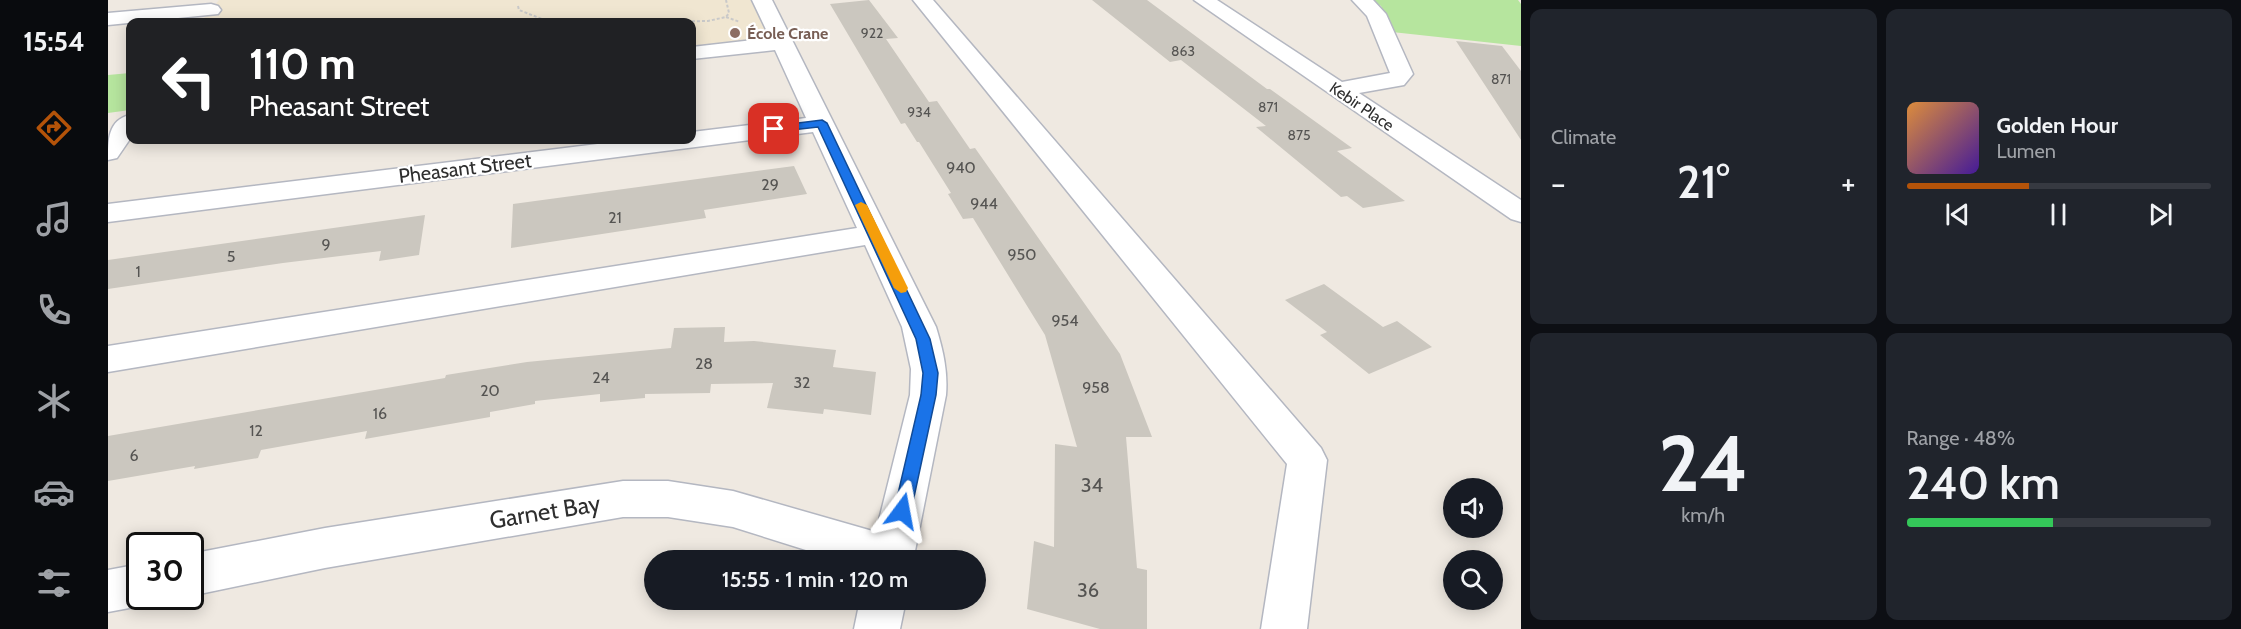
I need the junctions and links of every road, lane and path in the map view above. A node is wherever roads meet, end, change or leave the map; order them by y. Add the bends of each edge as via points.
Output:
1 (726, 0) edge
2 (762, 0) edge
3 (923, 0) edge
4 (1204, 0) edge
5 (1362, 0) edge
6 (518, 6) dead end
7 (211, 11) edge
8 (539, 18) edge
9 (108, 19) edge
10 (696, 22) edge
11 (783, 43) junction
12 (696, 53) edge
13 (1338, 90) junction
14 (822, 123) junction
15 (126, 127) edge
16 (696, 139) edge
17 (655, 144) edge
18 (108, 152) edge
19 (108, 213) edge
20 (1521, 213) edge
21 (875, 234) junction
22 (108, 359) edge
23 (863, 550) edge
24 (893, 550) edge
25 (204, 572) edge
26 (126, 588) edge
27 (108, 591) edge
28 (881, 610) edge
29 (877, 629) edge
30 (1284, 629) edge

1 - 10 path via 729,13 720,19
2 - 11 street
3 - 30 street via 1306,460
4 - 13 street, Kebir Place
5 - 13 street via 1376,14 1402,74 1396,80
6 - 8 path via 519,10
7 - 9 street
11 - 12 street
11 - 14 street
13 - 20 street, Kebir Place
14 - 16 street, Pheasant Street
14 - 21 street
15 - 18 street
17 - 19 street, Pheasant Street
21 - 22 street
21 - 24 street via 919,327 930,373
23 - 25 street, Garnet Bay via 733,509 668,499 623,499
26 - 27 street
28 - 29 street

